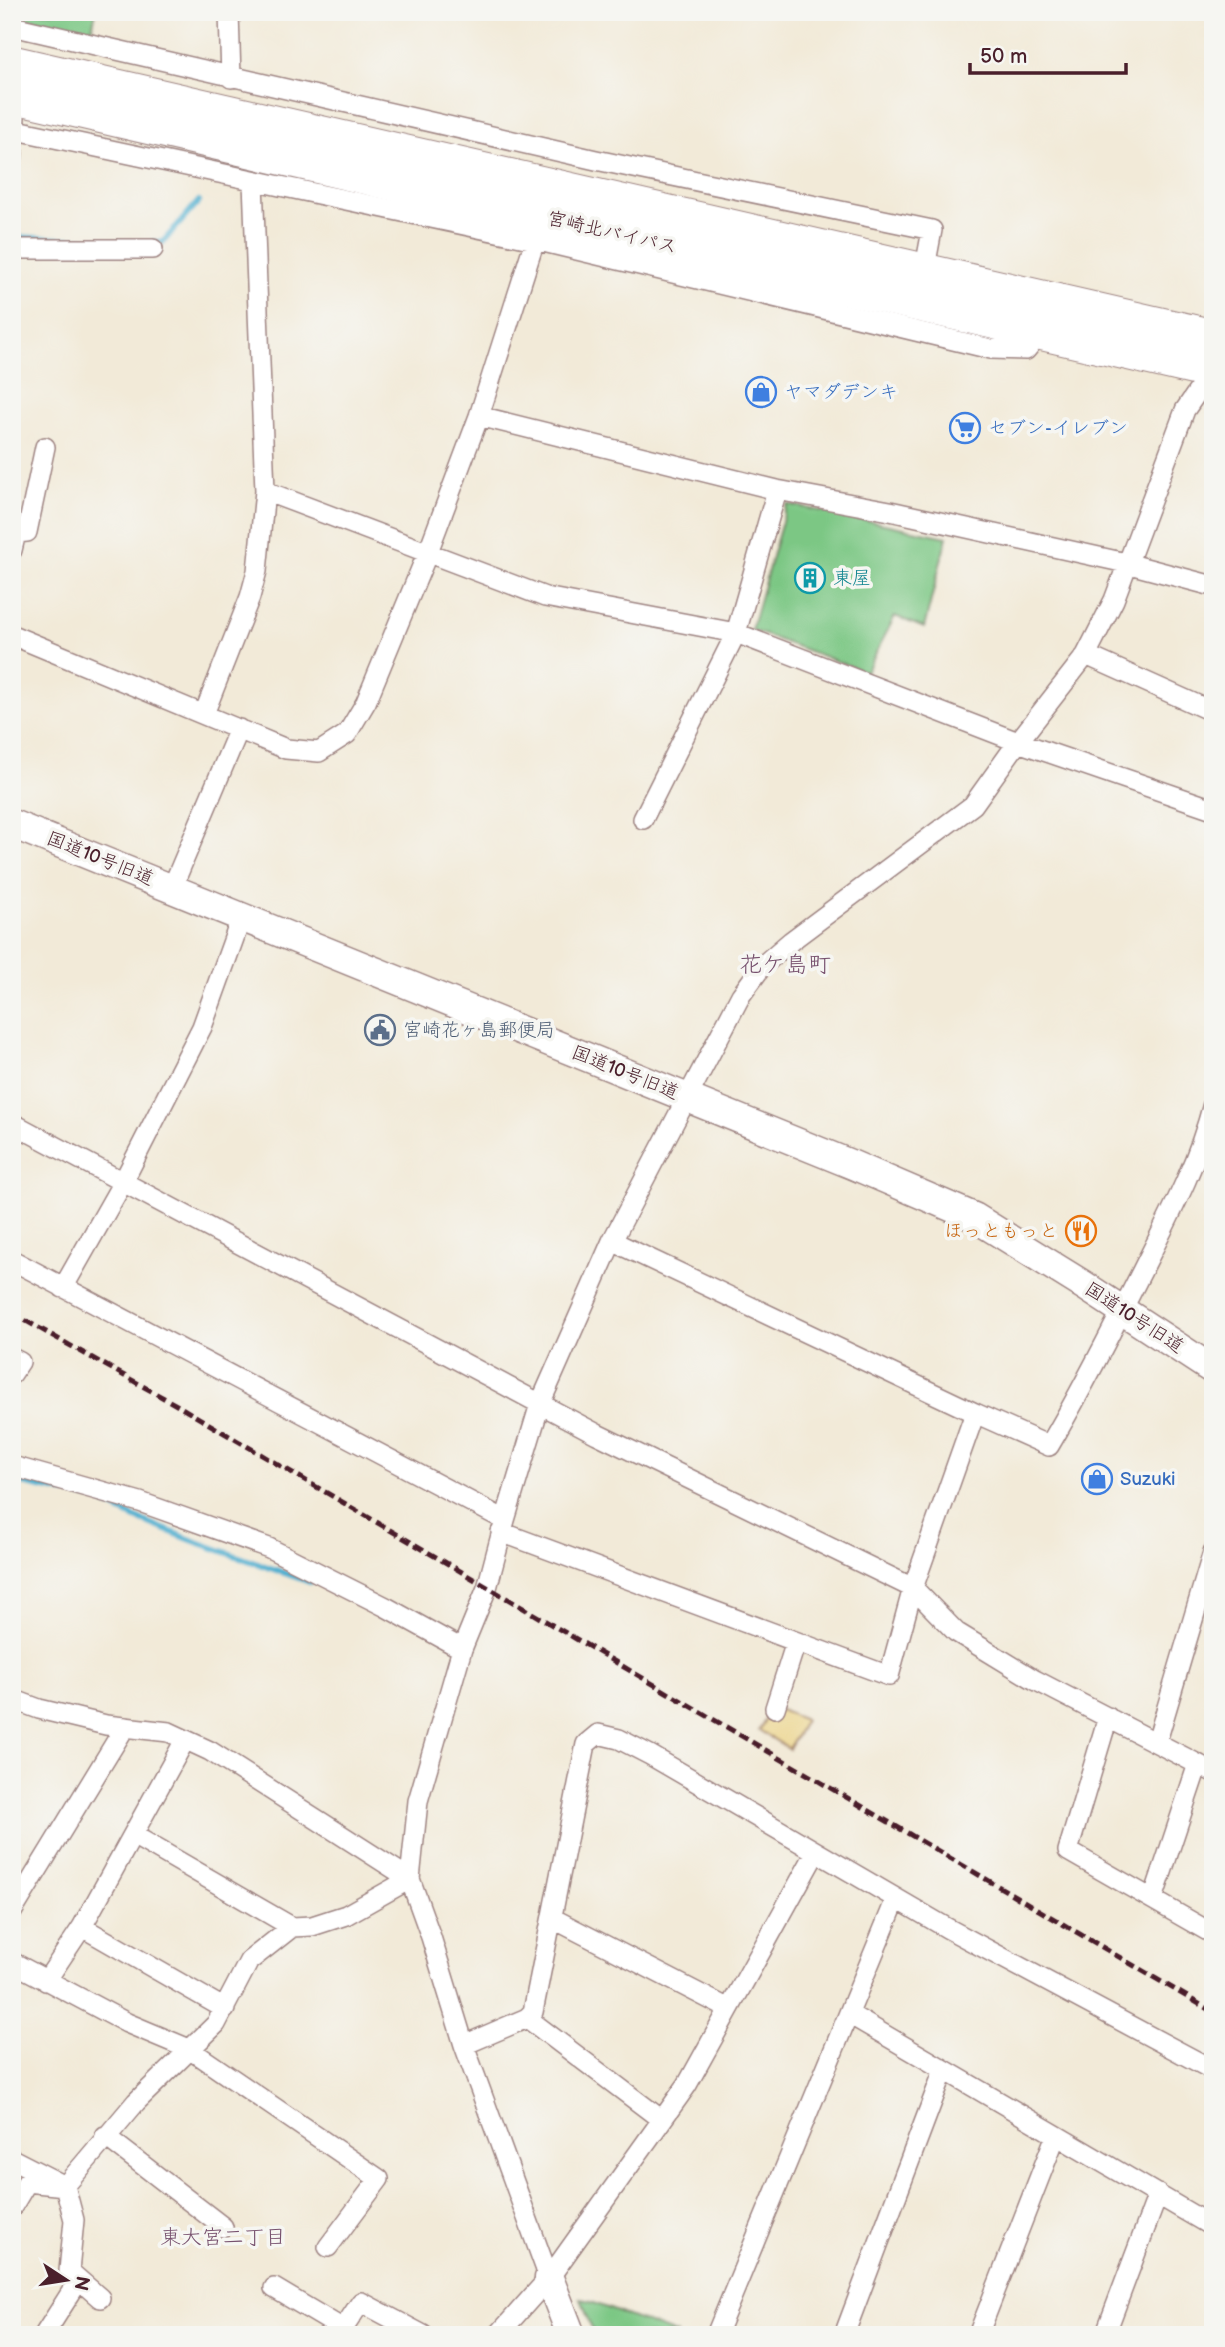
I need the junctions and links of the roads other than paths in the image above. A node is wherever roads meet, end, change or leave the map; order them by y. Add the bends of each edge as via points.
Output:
1 (229, 12) edge
2 (12, 26) edge
3 (231, 78) junction
4 (13, 91) edge
5 (12, 161) edge
6 (253, 182) junction
7 (535, 240) junction
8 (12, 249) edge
9 (153, 249) dead end
10 (924, 273) junction
11 (1041, 332) junction
12 (1212, 362) edge
13 (479, 416) junction
14 (46, 447) dead end
15 (777, 490) junction
16 (265, 491) junction
17 (12, 550) edge
18 (428, 552) junction
19 (1126, 563) junction
20 (1213, 586) edge
21 (736, 633) junction
22 (12, 635) edge
23 (1086, 655) junction
24 (1213, 712) edge
25 (204, 714) junction
26 (239, 729) junction
27 (1018, 742) junction
28 (1213, 809) edge
29 (643, 819) dead end
30 (12, 824) edge
31 (172, 888) junction
32 (242, 916) junction
33 (686, 1099) junction
34 (1213, 1104) edge
35 (12, 1122) edge
36 (123, 1182) junction
37 (612, 1241) junction
38 (12, 1260) edge
39 (63, 1288) junction
40 (1122, 1310) junction
41 (12, 1358) edge
42 (1213, 1370) edge
43 (12, 1374) edge
44 (540, 1404) junction
45 (975, 1413) junction
46 (12, 1466) edge
47 (503, 1526) junction
48 (1213, 1552) edge
49 (913, 1588) junction
50 (796, 1642) junction
51 (462, 1649) junction
52 (12, 1699) edge
53 (775, 1708) dead end
54 (1108, 1717) junction
55 (125, 1727) junction
56 (185, 1740) junction
57 (1157, 1741) junction
58 (1205, 1768) edge
59 (133, 1835) junction
60 (816, 1852) junction
61 (410, 1879) junction
62 (896, 1899) junction
63 (1153, 1899) junction
64 (12, 1912) edge
65 (552, 1917) junction
66 (82, 1927) junction
67 (292, 1927) junction
68 (1213, 1934) edge
69 (12, 1962) edge
70 (46, 1981) junction
71 (225, 2009) junction
72 (729, 2009) junction
73 (849, 2014) junction
74 (527, 2018) junction
75 (464, 2045) junction
76 (188, 2049) junction
77 (944, 2070) junction
78 (1213, 2070) edge
79 (662, 2120) junction
80 (1056, 2135) junction
81 (105, 2136) junction
82 (12, 2159) edge
83 (65, 2186) junction
84 (1158, 2194) junction
85 (12, 2206) edge
86 (223, 2227) dead end
87 (1213, 2227) edge
88 (328, 2246) dead end
89 (549, 2278) junction
90 (79, 2280) junction
91 (274, 2288) dead end
92 (100, 2298) dead end
93 (341, 2332) edge
94 (44, 2335) edge
95 (423, 2335) edge
96 (498, 2335) edge
97 (571, 2335) edge
98 (716, 2335) edge
99 (844, 2335) edge
100 (978, 2335) edge
101 (1105, 2335) edge

1 - 3 street
2 - 3 street
3 - 10 street via 932,230
4 - 5 street
4 - 6 street
4 - 10 highway, 宮崎北バイパス
4 - 11 highway, 宮崎北バイパス
6 - 7 street
6 - 16 street
7 - 11 street via 992,349 1026,350
7 - 13 street
8 - 9 street
10 - 12 highway, 宮崎北バイパス
11 - 12 highway, 宮崎北バイパス
12 - 19 street via 1185,410
13 - 15 street
13 - 18 street
14 - 17 street via 27,532 16,533
15 - 19 street
15 - 21 street
16 - 18 street
16 - 25 street via 250,597
18 - 21 street via 545,597
18 - 26 street via 366,702 347,734 319,752 286,749
19 - 20 street
19 - 23 street via 1114,600
21 - 27 street
21 - 29 street
22 - 25 street
23 - 24 street
23 - 27 street
25 - 26 street
26 - 31 street
27 - 28 street
27 - 33 street via 974,805 763,965 741,995
30 - 31 street, 国道10号旧道
31 - 32 street, 国道10号旧道
32 - 33 street, 国道10号旧道
32 - 36 street via 202,1027
33 - 37 street
33 - 40 street, 国道10号旧道 via 974,1217
34 - 40 street via 1203,1142
35 - 36 street
36 - 39 street
36 - 44 street
37 - 44 street
37 - 45 street
38 - 39 street
39 - 47 street
40 - 42 street, 国道10号旧道
40 - 45 street via 1048,1446
41 - 43 street via 19,1362
44 - 47 street
44 - 49 street
45 - 49 street
46 - 51 street via 140,1502 269,1548
47 - 50 street
47 - 51 street via 487,1588
48 - 57 street
49 - 50 street via 890,1676
49 - 54 street via 956,1632
50 - 53 street
51 - 61 street via 418,1801
52 - 55 street
54 - 57 street
54 - 63 street via 1068,1851
55 - 56 street via 169,1732
55 - 64 street
56 - 59 street
56 - 61 street via 210,1751
57 - 58 street
58 - 63 street
59 - 66 street
59 - 67 street
60 - 62 street
60 - 65 street via 650,1755 598,1734 586,1744
60 - 72 street
61 - 67 street via 346,1915
61 - 75 street
62 - 73 street
62 - 78 street
63 - 68 street
65 - 72 street
65 - 74 street via 533,2012
66 - 70 street
66 - 71 street
67 - 71 street via 249,1961
69 - 70 street
70 - 76 street
71 - 76 street via 216,2024
72 - 79 street
73 - 77 street
73 - 98 street
74 - 75 street
74 - 79 street
75 - 89 street
76 - 81 street
76 - 88 street via 379,2179
77 - 80 street
77 - 99 street
79 - 89 street
80 - 84 street
80 - 100 street
81 - 83 street
81 - 86 street
82 - 83 street
83 - 85 street via 27,2182
83 - 90 street via 74,2220 69,2271
84 - 87 street
84 - 101 street
89 - 96 street
89 - 97 street
90 - 92 street
90 - 94 street
91 - 93 street
93 - 95 street via 361,2302

